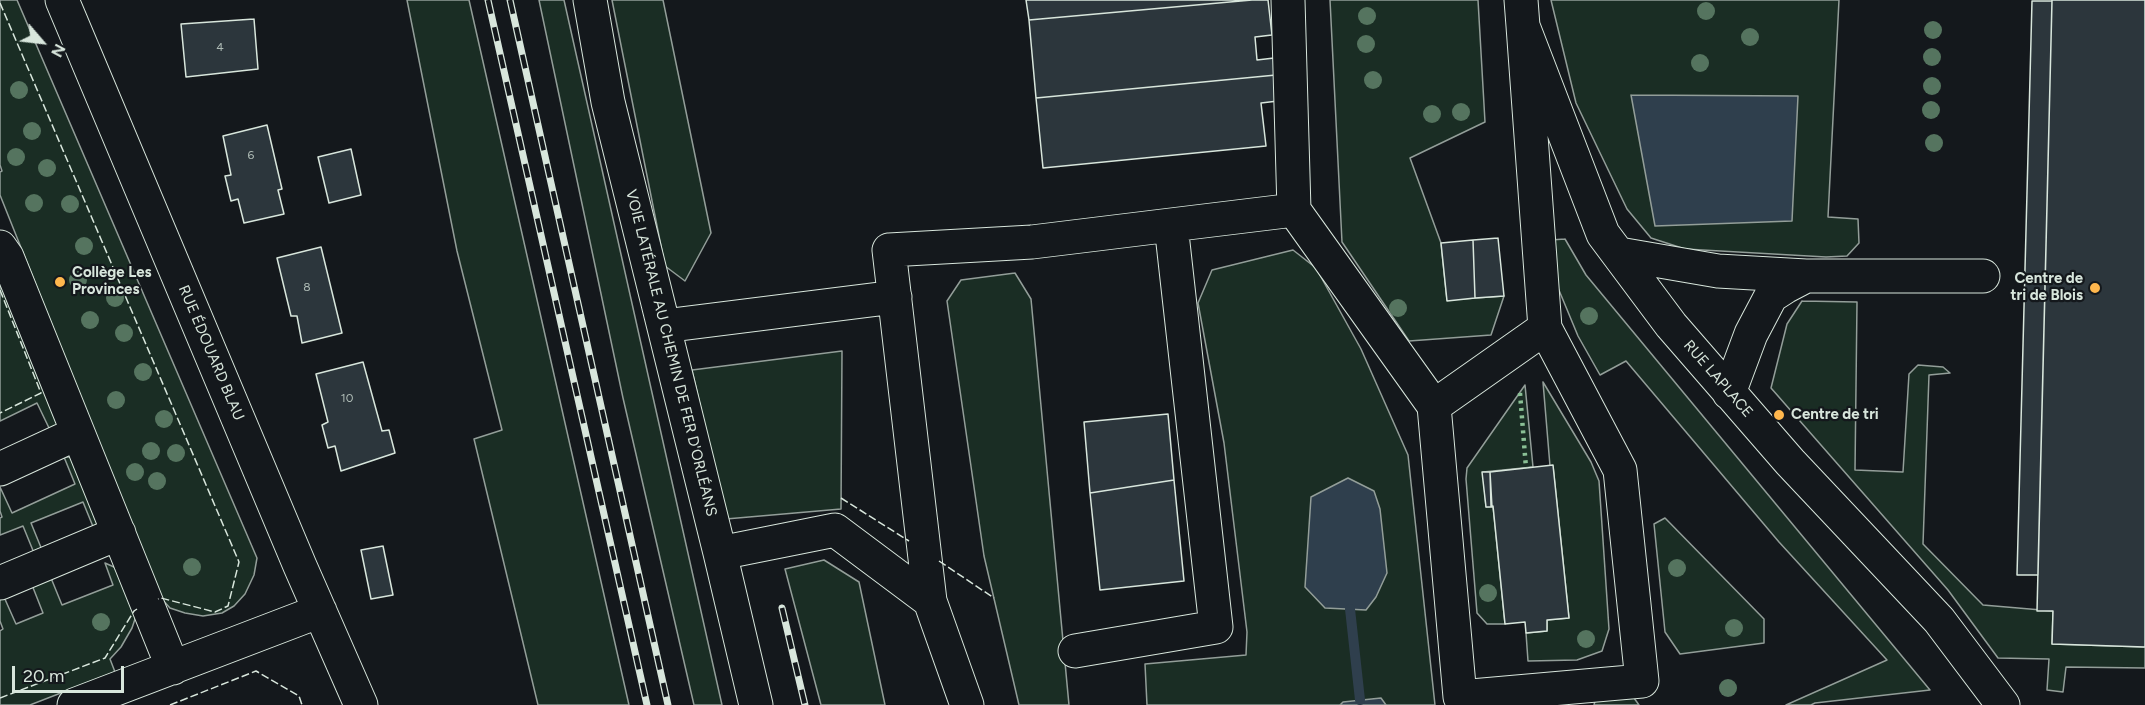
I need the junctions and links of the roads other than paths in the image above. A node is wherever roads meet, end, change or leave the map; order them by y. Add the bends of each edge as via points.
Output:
1 (62, 0) edge
2 (590, 0) edge
3 (1288, 0) edge
4 (1522, 13) edge
5 (1294, 210) junction
6 (1171, 225) junction
7 (0, 247) edge
8 (1619, 254) junction
9 (1806, 276) junction
10 (1983, 276) dead end
11 (895, 297) junction
12 (664, 326) junction
13 (1545, 328) junction
14 (1729, 393) junction
15 (1434, 406) junction
16 (78, 433) junction
17 (0, 469) edge
18 (119, 533) junction
19 (720, 553) junction
20 (0, 583) edge
21 (930, 601) junction
22 (320, 611) junction
23 (1075, 651) dead end
24 (173, 668) junction
25 (74, 705) edge
26 (361, 705) edge
27 (756, 705) edge
28 (967, 705) edge
29 (2003, 705) edge

1 - 22 street, RUE ÉDOUARD BLAU
2 - 12 street, VOIE LATÉRALE AU CHEMIN DE FER D'ORLÉANS via 608,102
3 - 5 street
4 - 8 street, RUE LAPLACE via 1603,234
4 - 13 street
5 - 6 street
5 - 15 street
6 - 11 street via 1032,242 889,250
6 - 23 street via 1216,627
7 - 16 street
8 - 9 street via 1718,271
8 - 14 street, RUE LAPLACE via 1671,325
9 - 10 street
9 - 14 street via 1771,296 1751,334
11 - 12 street
11 - 21 street
12 - 19 street, VOIE LATÉRALE AU CHEMIN DE FER D'ORLÉANS
13 - 15 street
13 - 15 street via 1620,470 1642,681 1460,697
14 - 29 street, RUE LAPLACE via 1939,620
16 - 17 street
16 - 18 street
18 - 20 street
18 - 24 street
19 - 21 street via 835,530
19 - 27 street, VOIE LATÉRALE AU CHEMIN DE FER D'ORLÉANS
21 - 28 street
22 - 24 street
22 - 26 street, RUE ÉDOUARD BLAU
24 - 25 street

